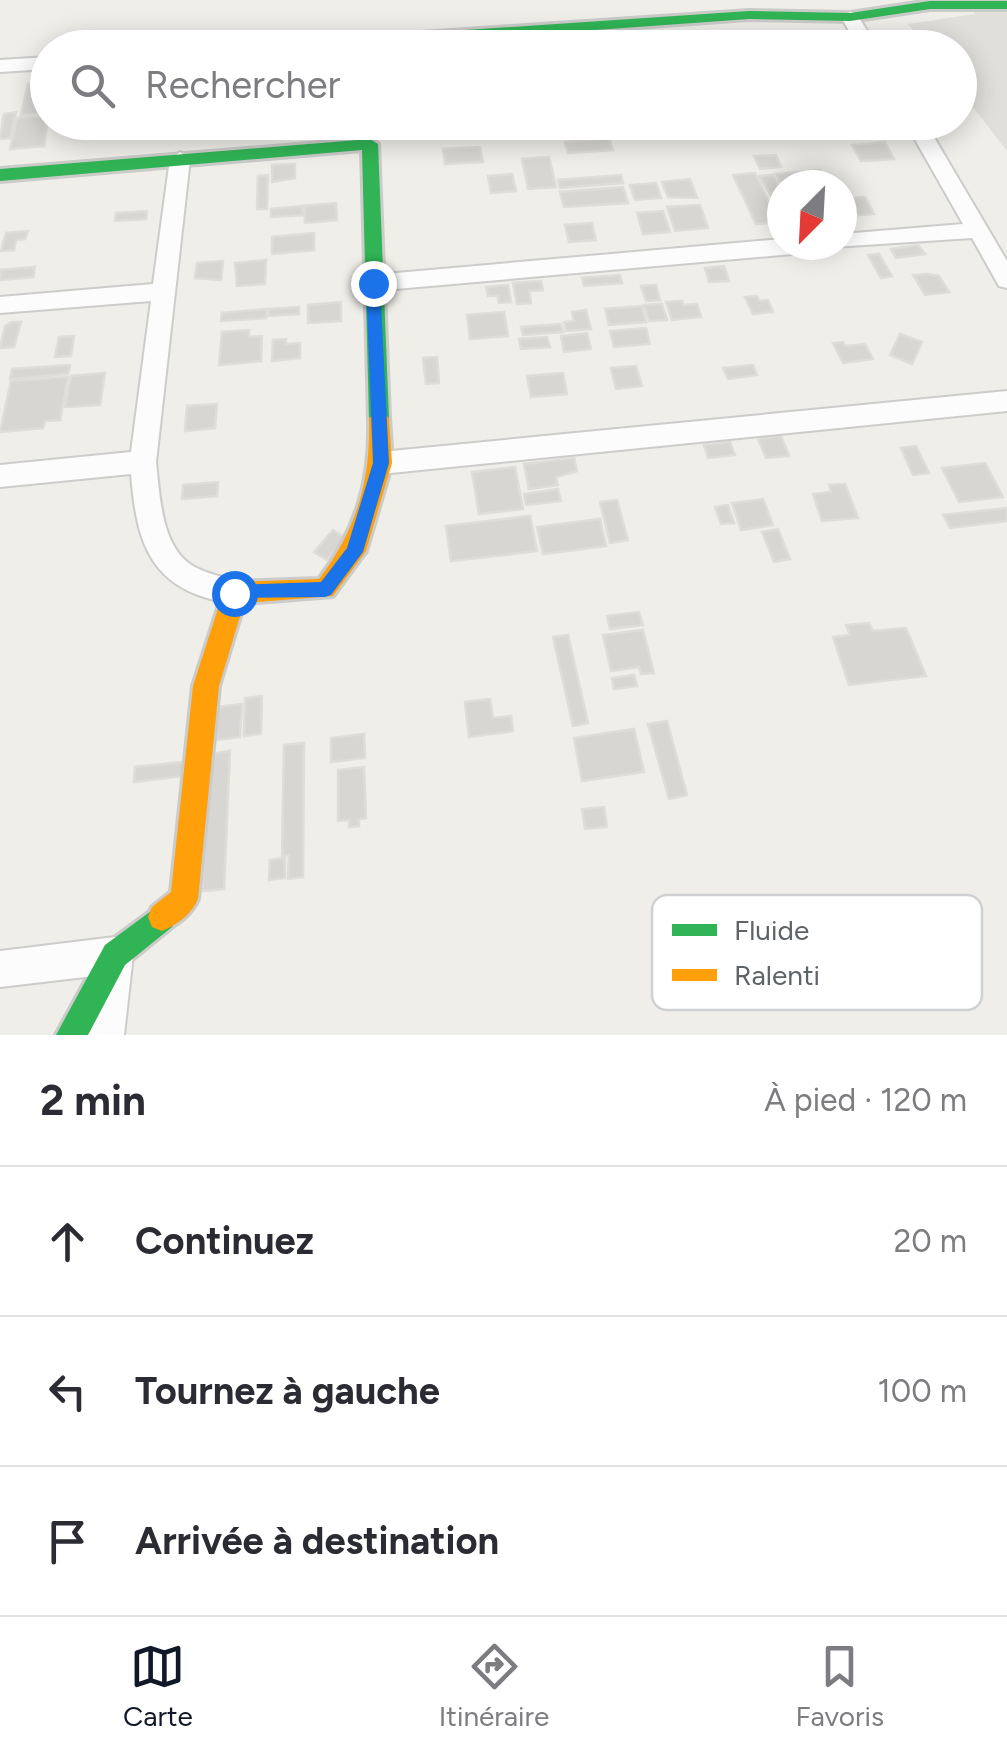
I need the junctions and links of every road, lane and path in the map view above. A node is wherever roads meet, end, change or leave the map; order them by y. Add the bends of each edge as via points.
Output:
1 (1007, 5) edge
2 (850, 17) junction
3 (532, 30) edge
4 (858, 30) edge
5 (30, 64) edge
6 (0, 66) edge
7 (926, 140) edge
8 (180, 159) junction
9 (0, 175) edge
10 (980, 230) junction
11 (857, 241) edge
12 (767, 248) edge
13 (1007, 280) edge
14 (373, 283) junction
15 (162, 292) junction
16 (0, 306) edge
17 (1007, 401) edge
18 (144, 462) junction
19 (381, 463) junction
20 (0, 476) edge
21 (234, 593) junction
22 (114, 955) junction
23 (0, 969) edge
24 (71, 1035) edge
25 (105, 1035) edge

1 - 2 street via 930,4
2 - 3 street via 749,15
2 - 4 street
5 - 6 street
7 - 10 street
8 - 9 street
8 - 14 street via 370,144
8 - 15 street
10 - 11 street
10 - 13 street
12 - 14 street
14 - 19 street
15 - 16 street
15 - 18 street
17 - 19 street
18 - 20 street
18 - 21 street via 160,548 181,574
19 - 21 street via 354,552 325,589
21 - 22 street via 206,686 184,898
22 - 23 street
22 - 24 street
22 - 25 street

